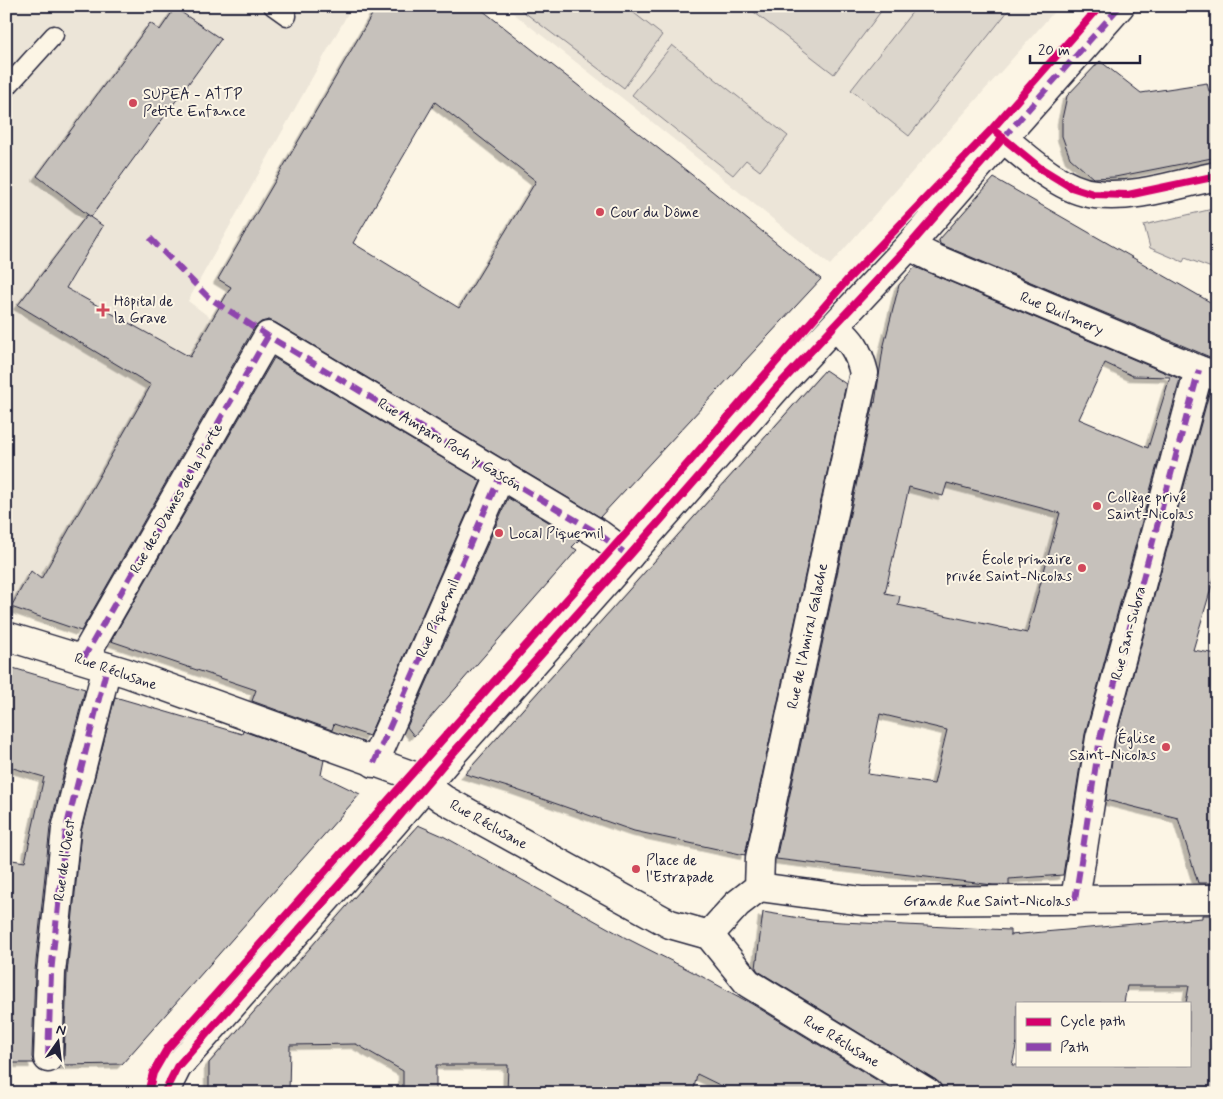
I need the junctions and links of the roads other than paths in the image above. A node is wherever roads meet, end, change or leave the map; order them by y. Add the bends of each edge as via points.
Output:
1 (1120, 6) edge
2 (54, 34) dead end
3 (6, 88) edge
4 (1003, 138) junction
5 (1217, 176) edge
6 (909, 246) junction
7 (834, 326) junction
8 (268, 336) joint
9 (1208, 373) edge
10 (501, 474) junction
11 (629, 556) junction
12 (6, 636) edge
13 (95, 663) junction
14 (374, 763) junction
15 (426, 785) junction
16 (759, 887) junction
17 (1217, 899) edge
18 (1075, 900) junction
19 (709, 935) junction
20 (48, 1058) dead end
21 (164, 1093) edge
22 (928, 1093) edge

1 - 4 street
2 - 3 lane
4 - 5 street via 1040,168 1071,187 1093,194 1128,194
4 - 6 street
6 - 7 street
6 - 9 street, Rue Quilmery
7 - 11 street
7 - 16 street, Rue de l'Amiral Galache via 860,354 864,373 760,858
8 - 10 street, Rue Amparo Poch y Gascón
8 - 13 street, Rue des Dames de la Porte
9 - 18 street, Rue San-Subra via 1100,738
10 - 11 street, Rue Amparo Poch y Gascón
10 - 14 street, Rue Piquemil
11 - 15 street
12 - 13 street, Rue Réclusane
13 - 14 street, Rue Réclusane
13 - 20 street, Rue de l'Ouest via 66,829 51,973
14 - 15 street, Rue Réclusane via 411,775
15 - 19 street, Rue Réclusane via 444,799 670,924
15 - 21 street via 177,1068
16 - 18 street, Grande Rue Saint-Nicolas via 862,901
16 - 19 street via 737,904
17 - 18 street, Grande Rue Saint-Nicolas
19 - 22 street, Rue Réclusane via 748,983

